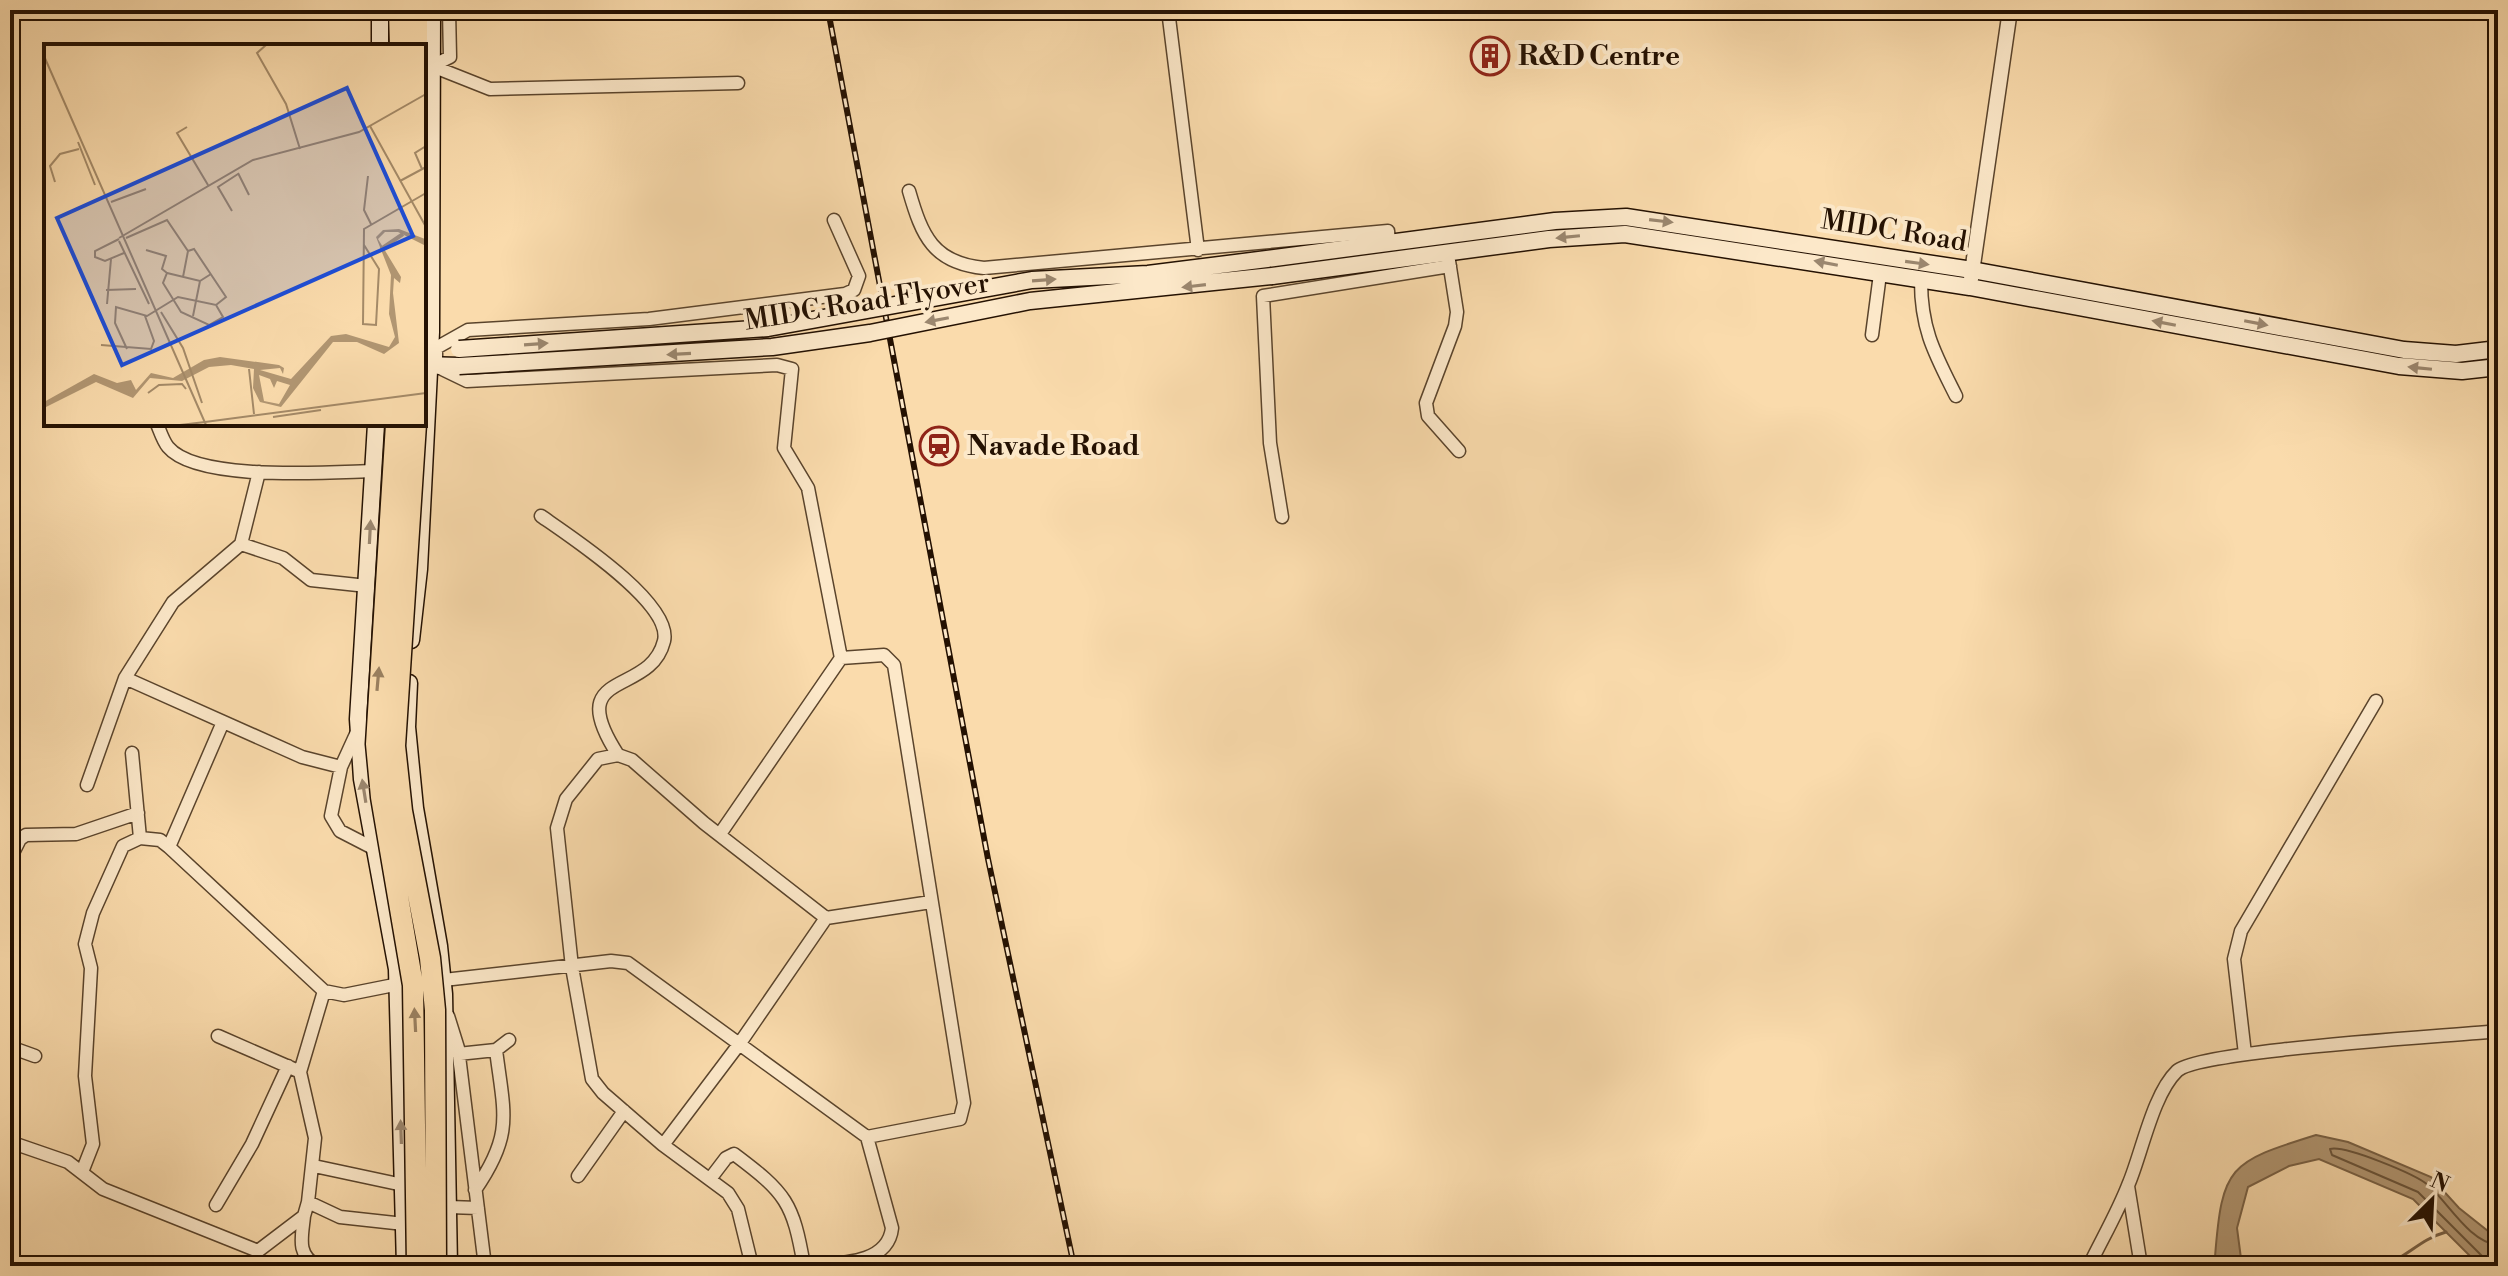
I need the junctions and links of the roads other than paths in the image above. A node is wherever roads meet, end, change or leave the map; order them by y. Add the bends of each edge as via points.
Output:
1 (380, 10) edge
2 (399, 10) edge
3 (417, 10) edge
4 (432, 10) edge
5 (449, 10) edge
6 (1168, 10) edge
7 (2010, 10) edge
8 (380, 44) edge
9 (400, 44) edge
10 (417, 44) edge
11 (432, 66) junction
12 (738, 83) dead end
13 (909, 191) dead end
14 (834, 220) dead end
15 (1389, 242) junction
16 (1198, 250) junction
17 (1447, 251) junction
18 (1275, 266) junction
19 (1880, 274) junction
20 (1971, 279) junction
21 (1921, 281) junction
22 (1872, 335) dead end
23 (430, 348) edge
24 (2498, 349) edge
25 (459, 358) junction
26 (430, 365) edge
27 (2498, 367) edge
28 (1956, 396) dead end
29 (158, 426) edge
30 (376, 426) edge
31 (396, 426) edge
32 (416, 426) edge
33 (1459, 451) dead end
34 (374, 471) junction
35 (259, 472) junction
36 (541, 516) dead end
37 (1282, 517) dead end
38 (241, 544) junction
39 (367, 586) junction
40 (841, 658) junction
41 (125, 678) junction
42 (2376, 701) dead end
43 (223, 722) junction
44 (359, 729) junction
45 (132, 753) dead end
46 (618, 755) junction
47 (341, 767) junction
48 (87, 785) dead end
49 (138, 813) junction
50 (720, 834) junction
51 (140, 838) junction
52 (169, 847) junction
53 (373, 848) junction
54 (10, 859) edge
55 (931, 902) junction
56 (826, 918) junction
57 (572, 967) junction
58 (443, 980) junction
59 (397, 984) junction
60 (324, 991) junction
61 (444, 1002) junction
62 (2498, 1031) edge
63 (218, 1036) dead end
64 (509, 1040) dead end
65 (740, 1043) junction
66 (10, 1047) edge
67 (496, 1050) junction
68 (458, 1054) junction
69 (2245, 1054) junction
70 (35, 1056) dead end
71 (294, 1069) junction
72 (624, 1111) junction
73 (867, 1137) junction
74 (10, 1142) edge
75 (663, 1145) junction
76 (314, 1166) junction
77 (82, 1172) junction
78 (578, 1176) dead end
79 (710, 1179) junction
80 (403, 1185) junction
81 (2128, 1186) junction
82 (475, 1190) junction
83 (308, 1202) junction
84 (216, 1205) dead end
85 (449, 1207) junction
86 (478, 1208) junction
87 (304, 1216) junction
88 (404, 1224) junction
89 (317, 1266) edge
90 (405, 1266) edge
91 (417, 1266) edge
92 (436, 1266) edge
93 (449, 1266) edge
94 (485, 1266) edge
95 (752, 1266) edge
96 (805, 1266) edge
97 (2089, 1266) edge
98 (2141, 1266) edge

1 - 8 main road
2 - 9 highway
3 - 10 highway
4 - 11 main road
5 - 11 street via 450,57
6 - 16 street
7 - 20 street
11 - 12 street via 490,89
11 - 23 main road
13 - 16 street via 919,226 932,246 963,266
14 - 23 street via 859,276 854,290 845,294 649,319 468,330
15 - 16 street via 1388,231
15 - 17 main road, MIDC Road
15 - 18 main road, MIDC Road
17 - 18 main road, MIDC Road
19 -> 17 main road, MIDC Road via 1625,234
17 -> 20 main road, MIDC Road via 1555,221 1626,217
17 - 33 street via 1455,326 1426,403 1428,416
17 - 37 street via 1263,296 1270,443
18 - 25 main road, MIDC Road Flyover, bridge via 1030,301 772,347
19 - 21 main road, MIDC Road
19 - 22 street
20 - 21 main road, MIDC Road
20 -> 24 main road, MIDC Road via 2404,350 2456,354
27 -> 20 main road, MIDC Road via 2462,371 2399,366
21 - 28 street via 1926,336
23 - 25 main road
23 - 26 main road
25 - 26 main road
26 - 40 street via 467,381 777,365 792,369 784,448 808,488
26 - 58 main road via 407,727
29 - 35 street via 168,448 208,468
30 - 34 main road
91 -> 31 highway, bridge via 413,985 376,744
32 - 92 highway, bridge via 395,746 435,1010
34 - 35 street
39 -> 34 main road
35 - 38 street
36 - 46 street via 622,576 664,630 664,641 646,667 618,684 598,707 601,728
38 - 39 street via 283,558 311,580
38 - 41 street via 173,602
39 - 44 main road
40 - 50 street
40 - 55 street via 884,655 894,665
41 - 43 street
41 - 48 street
42 - 69 street via 2241,931 2234,959
43 - 47 street via 302,757
43 - 52 street
44 - 47 street
53 -> 44 main road
45 - 49 street
46 - 50 street via 632,760
46 - 57 street via 598,759 559,813
47 - 53 street via 331,808 334,825
49 - 51 street
49 - 54 street via 76,834 26,835
50 - 56 street
51 - 52 street via 160,840
51 - 77 street via 123,846 99,894 85,944 91,968 85,1076 93,1144
52 - 60 street
53 - 59 main road
55 - 56 street
55 - 73 street via 963,1113 954,1123
56 - 65 street
57 - 58 street
57 - 65 street via 628,963
57 - 72 street via 592,1079
58 - 59 street
58 - 61 main road
59 - 60 street via 344,995
80 -> 59 main road
60 - 71 street
61 - 68 street
61 - 85 main road
62 - 69 street
63 - 71 street
64 - 67 street
65 - 73 street
65 - 75 street
66 - 70 street
67 - 68 street
67 - 82 street via 505,1127 494,1162
68 - 82 street
69 - 81 street via 2194,1062 2178,1070 2162,1094
71 - 76 street via 313,1119
71 - 84 street
72 - 75 street
72 - 78 street
73 - 96 street via 892,1228 888,1243 857,1260
74 - 77 street
75 - 79 street
76 - 80 street
76 - 83 street
77 - 87 street via 103,1189 258,1251
79 - 95 street via 734,1199
79 - 96 street via 734,1154 774,1187 795,1217
80 - 88 main road
81 - 97 street
81 - 98 street
82 - 86 street
83 - 87 street
83 - 88 street via 340,1217
85 - 86 street
85 - 93 main road
86 - 94 street
87 - 89 street via 301,1248
88 - 90 main road

